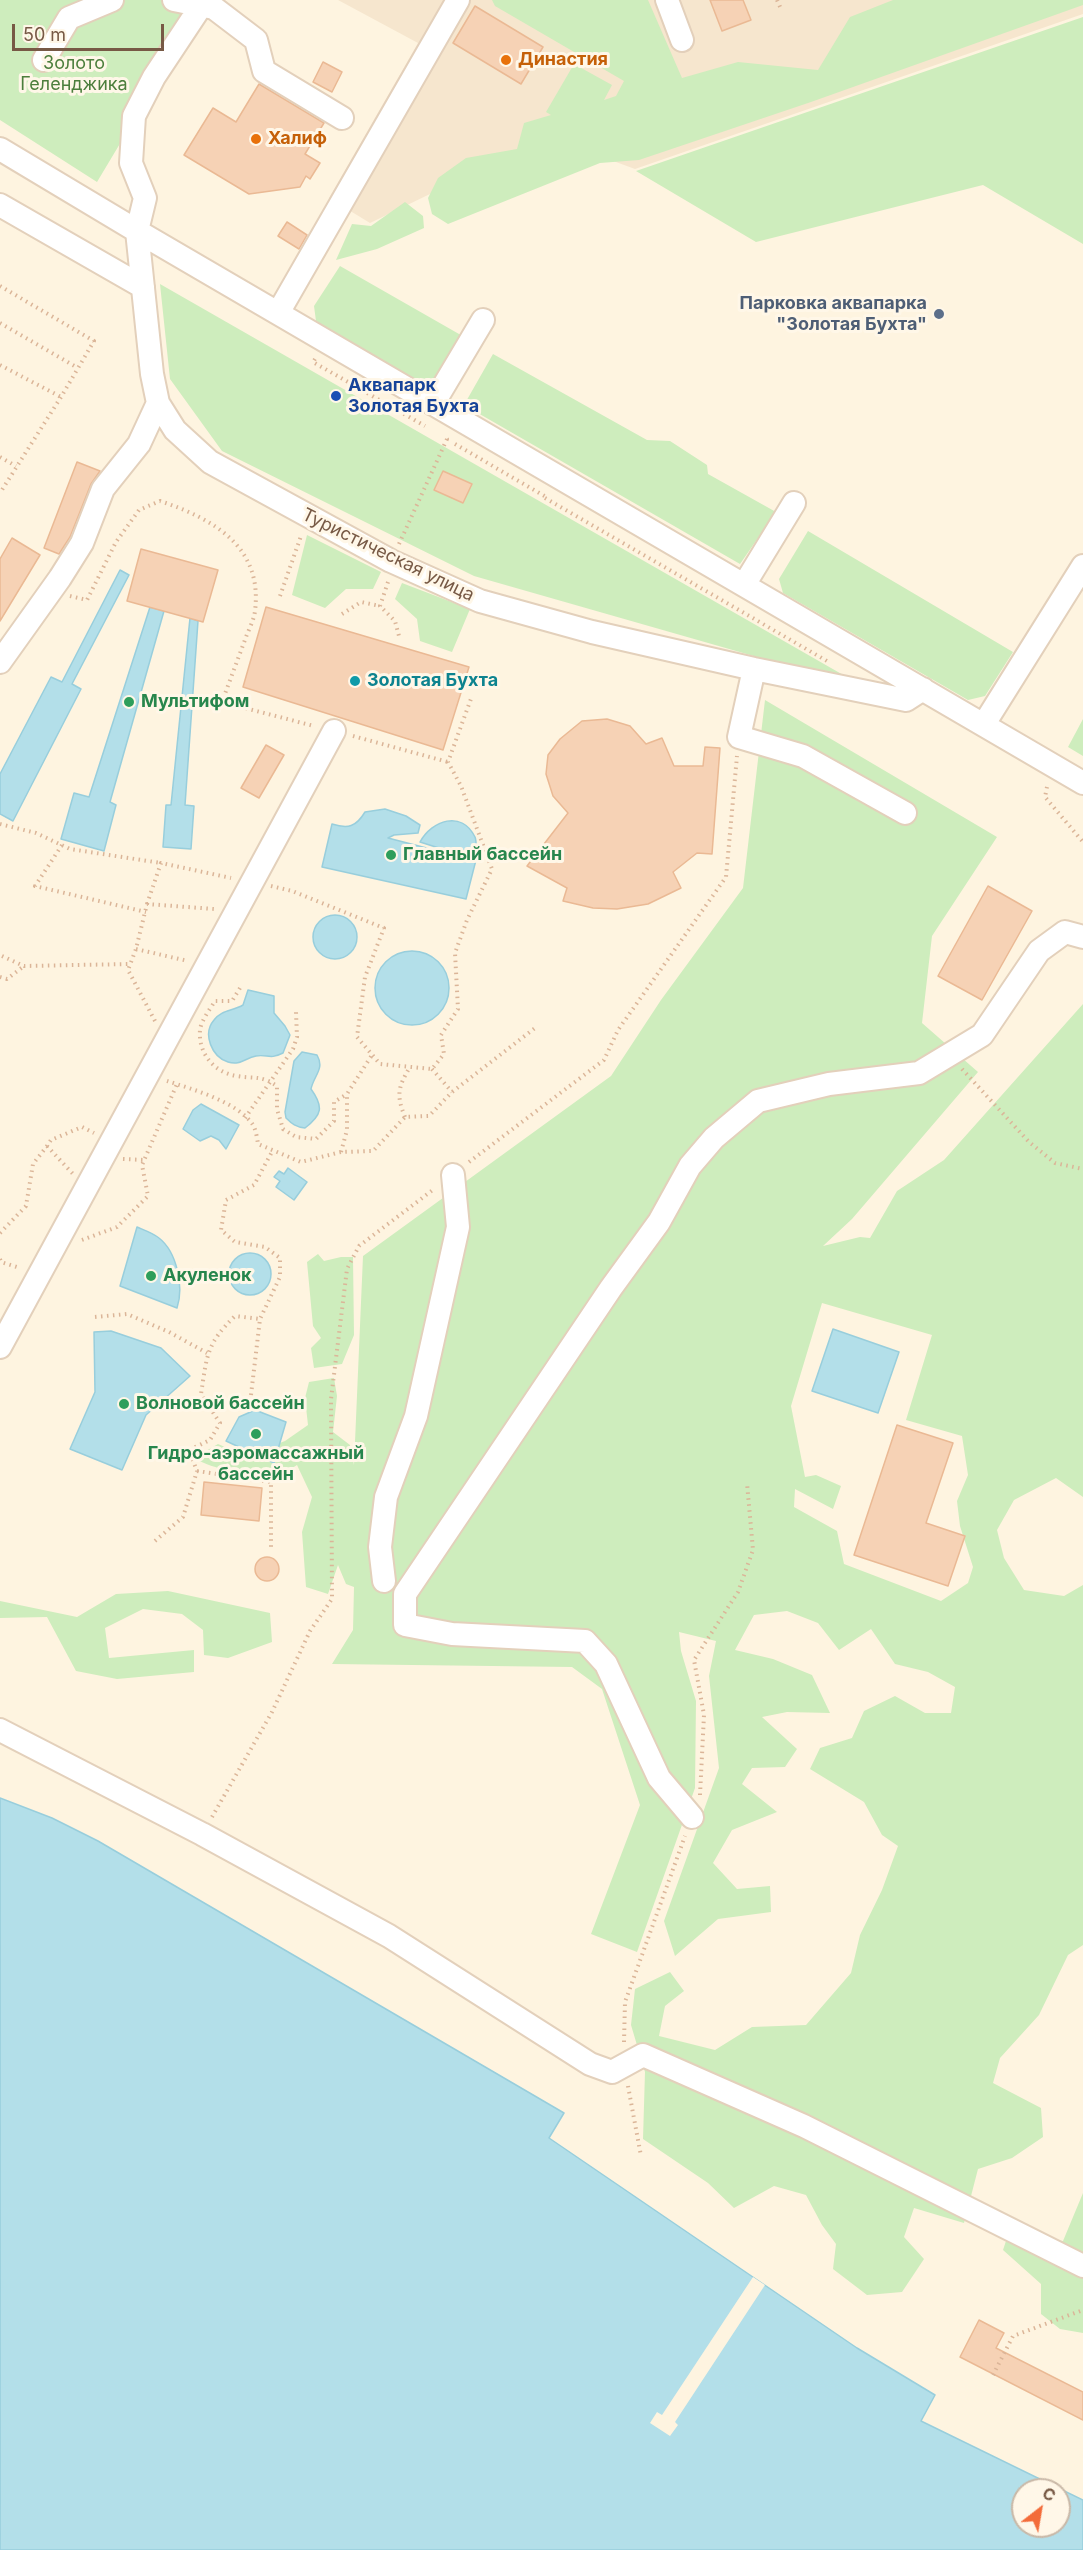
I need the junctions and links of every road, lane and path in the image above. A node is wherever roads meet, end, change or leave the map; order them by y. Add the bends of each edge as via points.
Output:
1 (112, 0) edge
2 (174, 0) edge
3 (458, 0) edge
4 (667, 0) edge
5 (777, 0) edge
6 (203, 3) edge
7 (781, 9) dead end
8 (682, 40) dead end
9 (44, 60) dead end
10 (342, 118) dead end
11 (0, 149) edge
12 (0, 205) edge
13 (136, 231) junction
14 (0, 286) edge
15 (143, 287) junction
16 (278, 313) junction
17 (483, 320) dead end
18 (0, 323) edge
19 (326, 341) junction
20 (0, 364) edge
21 (78, 368) junction
22 (62, 397) junction
23 (158, 403) junction
24 (433, 404) junction
25 (426, 427) dead end
26 (437, 433) dead end
27 (0, 457) edge
28 (16, 466) junction
29 (0, 493) edge
30 (545, 498) dead end
31 (794, 503) dead end
32 (307, 515) junction
33 (391, 561) junction
34 (1083, 566) edge
35 (744, 585) junction
36 (50, 592) junction
37 (280, 596) dead end
38 (380, 606) junction
39 (342, 614) dead end
40 (399, 636) dead end
41 (0, 662) edge
42 (828, 662) dead end
43 (754, 669) junction
44 (923, 689) junction
45 (472, 696) dead end
46 (984, 724) junction
47 (334, 731) junction
48 (739, 737) junction
49 (447, 762) junction
50 (1083, 783) edge
51 (1047, 786) dead end
52 (905, 813) dead end
53 (0, 824) edge
54 (1083, 842) edge
55 (62, 845) junction
56 (161, 863) junction
57 (250, 882) junction
58 (147, 904) junction
59 (235, 910) junction
60 (146, 912) junction
61 (1083, 937) edge
62 (136, 949) junction
63 (2, 956) dead end
64 (130, 964) junction
65 (206, 965) junction
66 (24, 966) junction
67 (0, 978) edge
68 (240, 988) dead end
69 (296, 1012) dead end
70 (535, 1028) dead end
71 (165, 1040) junction
72 (372, 1055) junction
73 (949, 1055) junction
74 (410, 1067) junction
75 (150, 1068) junction
76 (432, 1069) junction
77 (269, 1081) junction
78 (177, 1084) junction
79 (452, 1092) junction
80 (347, 1094) junction
81 (405, 1117) junction
82 (244, 1118) junction
83 (111, 1142) junction
84 (47, 1146) junction
85 (273, 1150) junction
86 (341, 1152) junction
87 (1083, 1169) edge
88 (453, 1175) junction
89 (86, 1187) junction
90 (0, 1233) edge
91 (52, 1251) junction
92 (95, 1317) dead end
93 (260, 1319) junction
94 (0, 1347) edge
95 (207, 1353) junction
96 (250, 1395) dead end
97 (197, 1471) junction
98 (155, 1542) dead end
99 (271, 1551) dead end
100 (384, 1581) dead end
101 (0, 1730) edge
102 (692, 1817) dead end
103 (202, 1834) junction
104 (1083, 2266) edge
105 (1083, 2310) edge
106 (993, 2375) dead end

1 - 9 street via 69,18
2 - 6 street
3 - 16 street
4 - 8 street
5 - 7 path
6 - 10 street via 256,40 264,71
6 - 13 street via 154,77 134,116 131,163 145,198
11 - 13 street
12 - 15 street
13 - 15 street, Туристическая улица
13 - 16 street
14 - 21 path via 94,341
15 - 23 street, Туристическая улица
16 - 19 street
17 - 24 street
18 - 21 path
19 - 24 street
19 - 25 path via 313,362
20 - 22 path
21 - 22 path
22 - 28 path
23 - 32 street, Туристическая улица via 174,430 210,462
23 - 36 street via 139,444 103,489 82,543
24 - 35 street
26 - 33 path via 447,439
27 - 28 path
28 - 29 path
30 - 42 path
31 - 35 street
32 - 33 street, Туристическая улица
32 - 37 path
33 - 38 path via 393,569
33 - 43 street, Туристическая улица via 480,601 592,632
34 - 46 street
35 - 44 street
36 - 41 street
36 - 47 path via 87,600 116,542 139,510 160,501 187,510 226,533 247,556 256,583 255,613 222,702
38 - 39 path via 361,602
38 - 40 path via 395,621
43 - 44 street, Туристическая улица via 906,700
43 - 48 street
44 - 46 street
45 - 49 path
46 - 50 street
47 - 49 path
47 - 57 street
48 - 52 street via 803,756
48 - 88 path via 726,877 618,1030 604,1060
49 - 76 path via 461,786 492,869 455,953 458,1009 441,1035 444,1054
51 - 54 path via 1045,797
53 - 55 path via 36,833
55 - 56 path
55 - 60 path via 35,886
56 - 57 path
56 - 58 path
57 - 59 street
57 - 72 path via 292,891 384,928 365,978 357,1037
58 - 59 path
58 - 60 path
59 - 65 street
60 - 62 path
61 - 73 street via 1065,932 1039,951 982,1035
62 - 64 path
62 - 65 path
63 - 66 path
64 - 66 path
64 - 71 path via 128,970
65 - 71 street
66 - 67 path via 7,979
68 - 77 path via 232,1000 215,1001 200,1028 205,1053 214,1068
69 - 77 path via 297,1037 293,1048
70 - 79 path
71 - 75 street
72 - 74 path via 380,1064
72 - 80 path
73 - 87 path via 1029,1142 1055,1163
73 - 102 street via 920,1073 829,1084 758,1101 714,1138 690,1166 659,1222 405,1594 405,1625 452,1634 585,1641 606,1664 659,1778
74 - 76 path
74 - 81 path via 401,1082 398,1100
75 - 78 path
75 - 83 street
76 - 79 path
77 - 80 path via 277,1086 277,1109 283,1129 296,1137 316,1139 334,1121 334,1102
77 - 82 path
78 - 82 path via 198,1090
78 - 91 path via 142,1165 148,1196 117,1227
79 - 81 path via 429,1116
80 - 86 path via 347,1130
81 - 86 path via 373,1151
82 - 85 path via 253,1125 258,1143
83 - 84 path via 82,1127 51,1140
83 - 89 street
84 - 89 path
84 - 90 path via 33,1164 26,1206
85 - 86 path via 301,1162
85 - 93 path via 254,1185 226,1200 221,1230 235,1242 265,1247 280,1258 280,1277
88 - 100 street via 458,1227 416,1416 386,1497 380,1547
88 - 103 path via 359,1246 347,1269 331,1399 332,1599 310,1631 273,1712
89 - 91 street
91 - 94 street
92 - 95 path via 127,1314
93 - 95 path via 235,1316 217,1334
93 - 96 path
95 - 97 path via 201,1394 220,1422 210,1440 189,1450
97 - 98 path via 183,1517
97 - 99 path via 271,1482
101 - 103 street
103 - 104 street via 389,1936 590,2064 612,2073 643,2055 804,2126
105 - 106 path via 1013,2336

